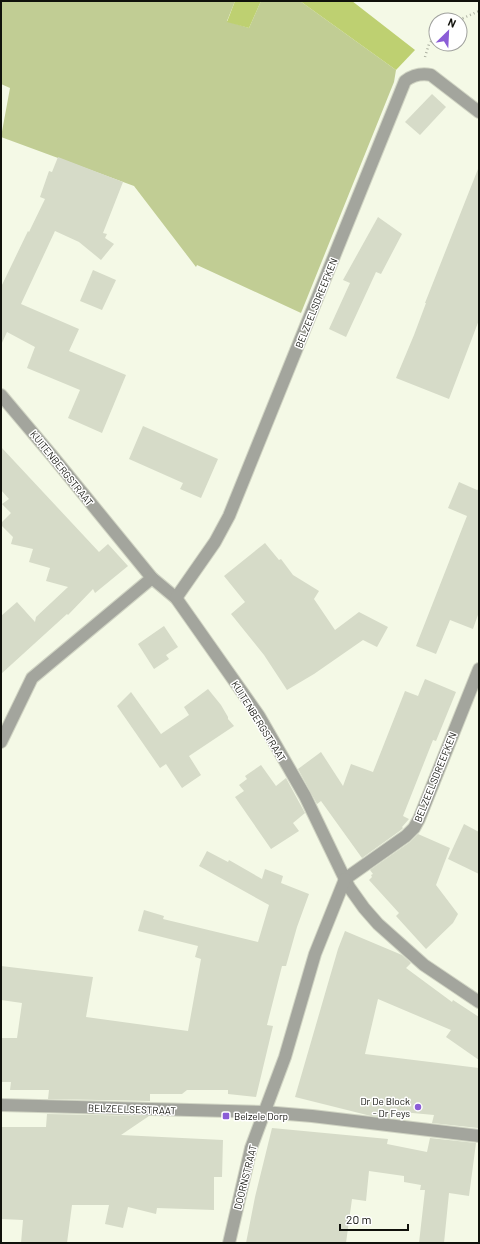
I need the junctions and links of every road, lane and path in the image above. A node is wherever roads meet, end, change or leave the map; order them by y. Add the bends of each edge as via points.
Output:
1 (479, 11) edge
2 (468, 16) edge
3 (428, 47) edge
4 (424, 74) junction
5 (479, 112) edge
6 (1, 396) edge
7 (152, 578) junction
8 (176, 598) junction
9 (479, 669) edge
10 (1, 742) edge
11 (345, 879) junction
12 (479, 1002) edge
13 (1, 1105) edge
14 (264, 1112) junction
15 (479, 1136) edge
16 (229, 1243) edge

1 - 2 path
3 - 4 path
4 - 5 street via 431,75
4 - 8 street, BELZEELSDREEFKEN via 410,77 405,81 229,516 215,542
6 - 7 street, KUITENBERGSTRAAT
7 - 8 street, KUITENBERGSTRAAT
7 - 10 street via 32,678
8 - 11 street, KUITENBERGSTRAAT via 259,716 305,796
9 - 11 street, BELZEELSDREEFKEN via 414,828
11 - 12 street via 378,924 424,965
11 - 14 street via 314,954 285,1056
13 - 14 street, BELZEELSESTRAAT
14 - 15 street
14 - 16 street, DOORNSTRAAT via 251,1148

